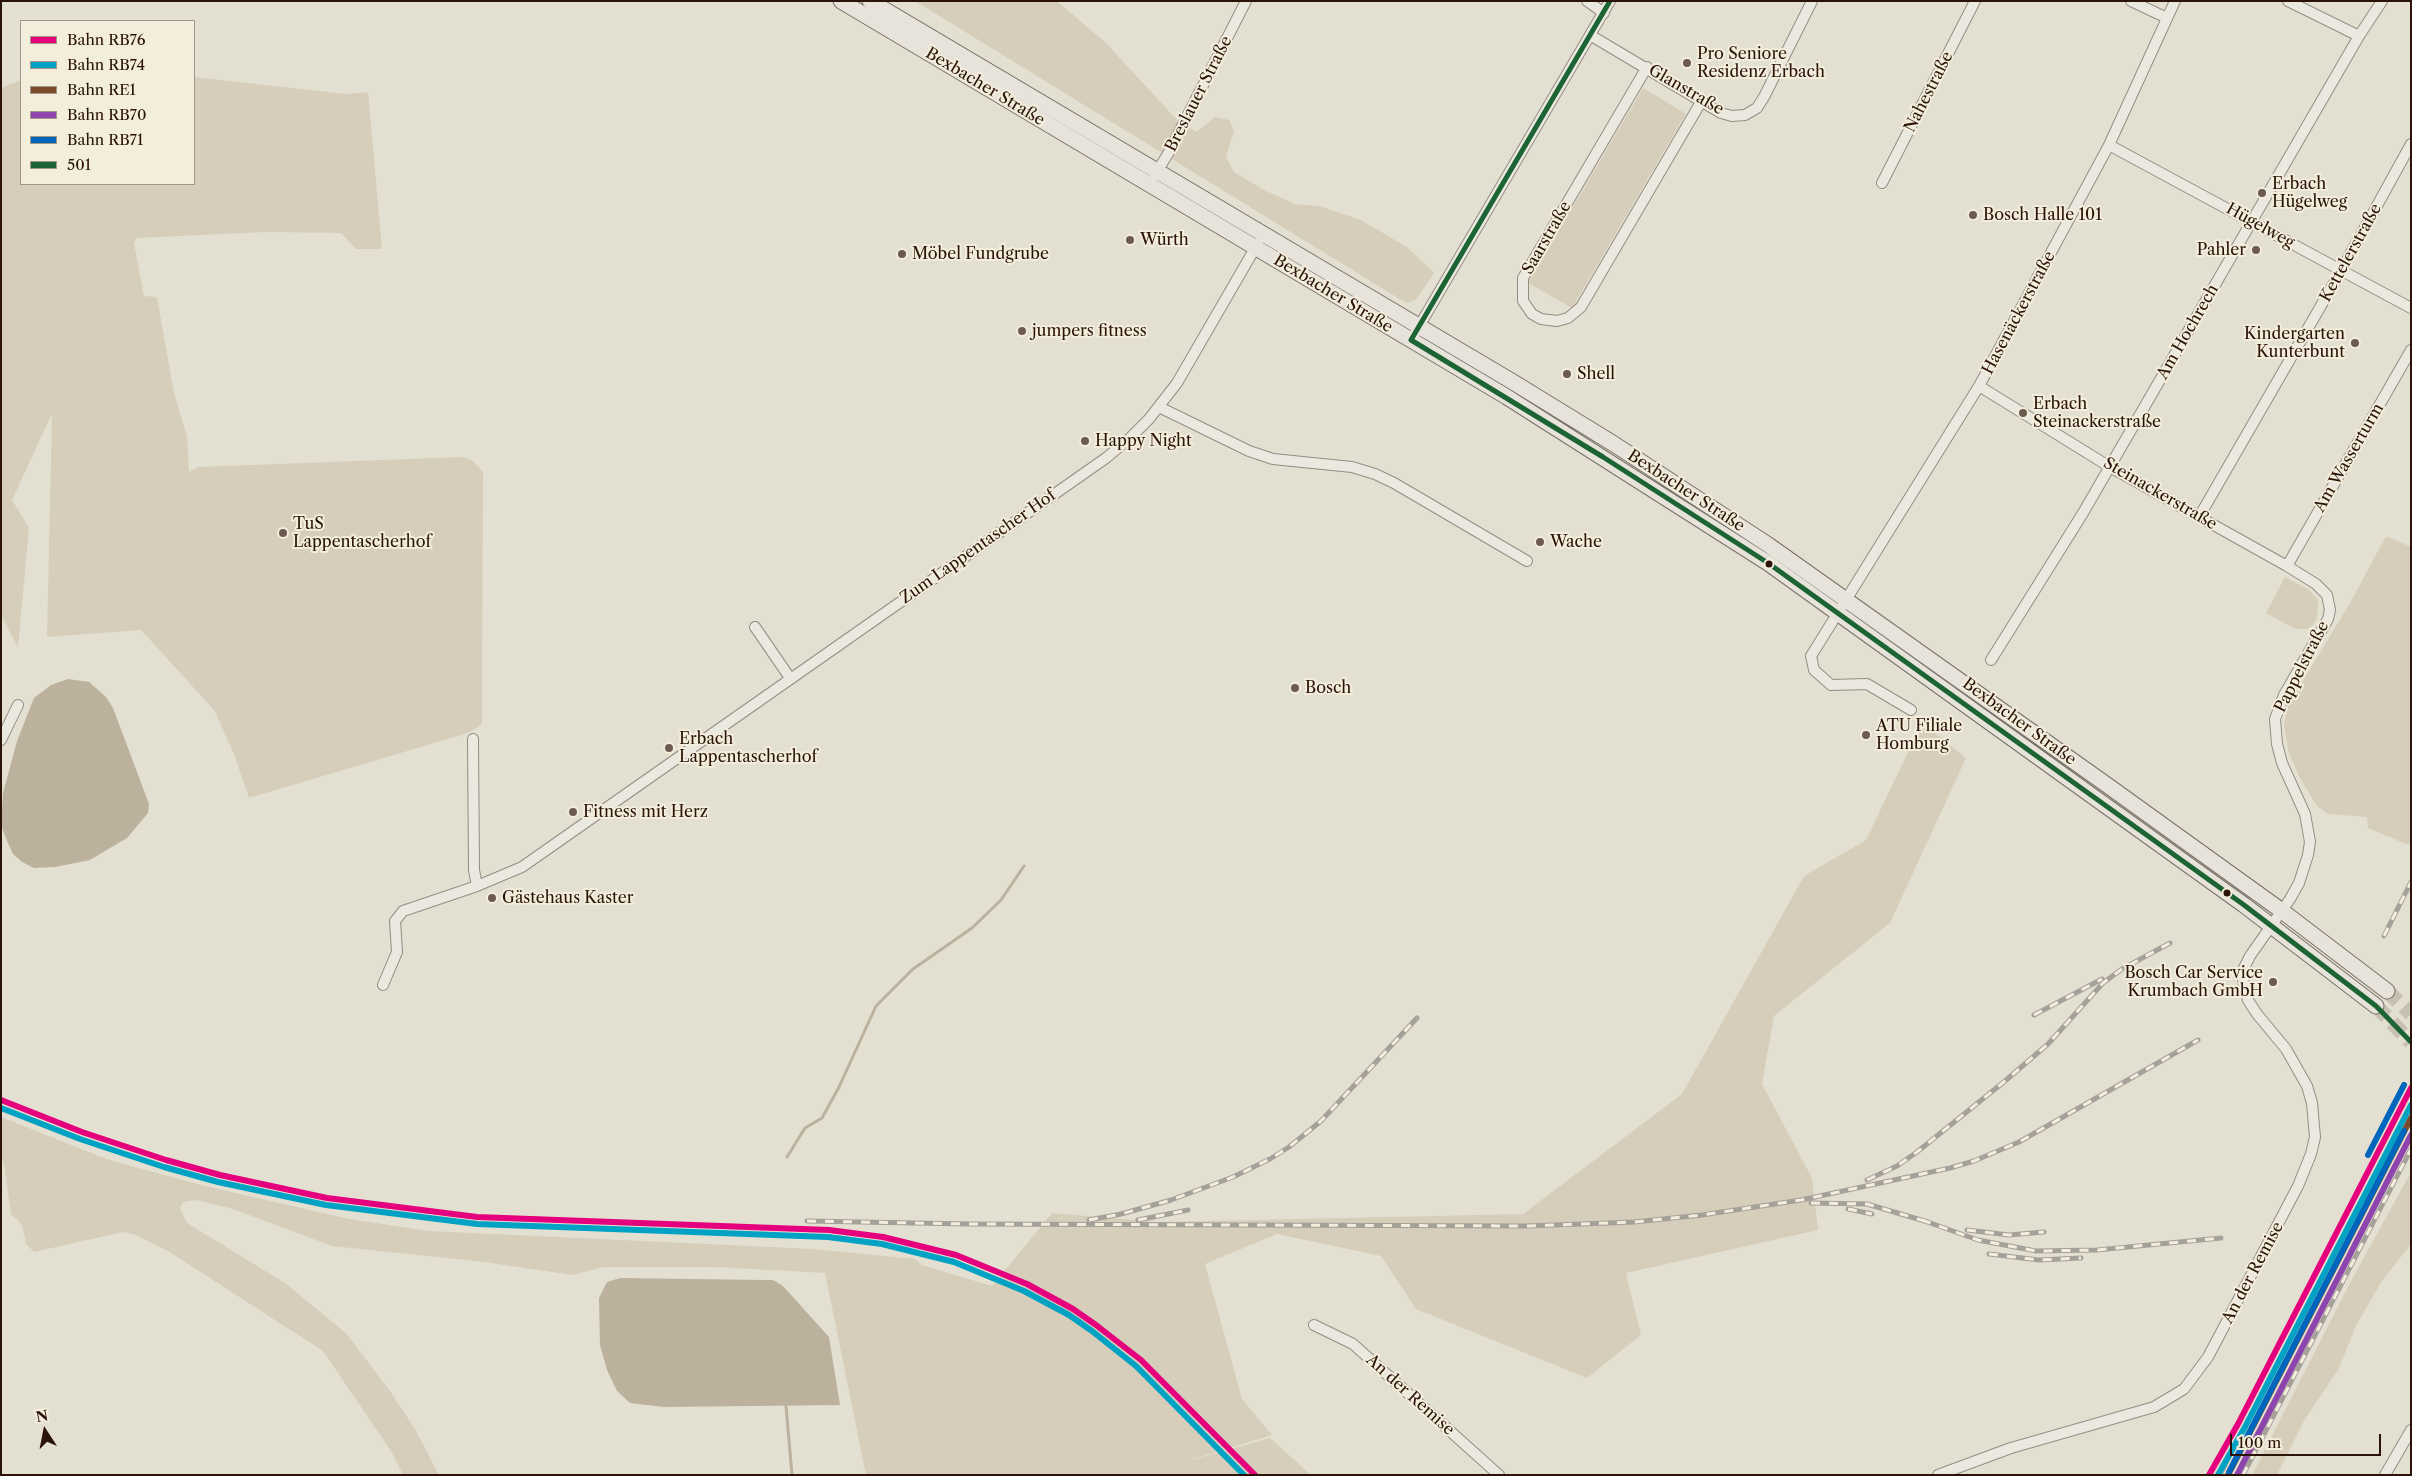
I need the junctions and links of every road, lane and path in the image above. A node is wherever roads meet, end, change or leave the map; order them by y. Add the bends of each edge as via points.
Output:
1 (841, 1) edge
2 (870, 1) edge
3 (1246, 1) edge
4 (1587, 1) edge
5 (1610, 1) edge
6 (1812, 1) edge
7 (1975, 1) edge
8 (2131, 1) edge
9 (2175, 1) edge
10 (2288, 1) edge
11 (2382, 1) edge
12 (1604, 13) junction
13 (2167, 18) junction
14 (1590, 35) junction
15 (2359, 36) junction
16 (1647, 67) junction
17 (1701, 102) junction
18 (2411, 144) edge
19 (2109, 145) junction
20 (1153, 178) junction
21 (1882, 183) dead end
22 (2252, 221) junction
23 (1263, 233) junction
24 (1255, 247) junction
25 (2341, 271) junction
26 (2411, 308) edge
27 (1420, 326) junction
28 (1411, 340) junction
29 (2411, 350) edge
30 (1979, 386) junction
31 (1159, 407) junction
32 (2110, 467) junction
33 (2200, 517) junction
34 (1527, 562) dead end
35 (2287, 566) junction
36 (1846, 599) junction
37 (2330, 610) joint
38 (1837, 612) junction
39 (755, 627) dead end
40 (1991, 660) dead end
41 (790, 678) junction
42 (18, 705) dead end
43 (1911, 710) dead end
44 (473, 739) dead end
45 (1, 740) edge
46 (477, 886) junction
47 (2276, 919) junction
48 (382, 985) dead end
49 (2387, 991) tunnel mouth
50 (2376, 1006) tunnel mouth
51 (1314, 1325) dead end
52 (2411, 1430) edge
53 (1499, 1475) edge
54 (1938, 1475) edge
55 (2385, 1475) edge

1 - 20 main road, Bexbacher Straße
2 - 20 main road, Bexbacher Straße
3 - 20 street, Breslauer Straße
4 - 12 street
5 - 12 street
6 - 17 street, Glanstraße via 1757,108 1746,115 1732,116
7 - 21 street, Nahestraße
8 - 13 street
9 - 13 street, Hasenäckerstraße
10 - 15 street
11 - 15 street, Am Hochrech
12 - 14 street
13 - 19 street, Hasenäckerstraße
14 - 16 street, Glanstraße
14 - 27 street
15 - 22 street, Am Hochrech
16 - 17 street, Glanstraße
16 - 17 street, Saarstraße via 1523,278 1522,301 1532,314 1540,319 1557,321 1568,318 1581,307
18 - 25 street, Kettelerstraße
19 - 22 street, Hügelweg
19 - 30 street, Hasenäckerstraße
20 - 23 main road, Bexbacher Straße via 1211,202
20 - 24 main road, Bexbacher Straße
22 - 25 street, Hügelweg
22 - 32 street, Am Hochrech
23 - 24 street, Zum Lappentascher Hof
23 - 27 main road, Bexbacher Straße
24 - 28 main road, Bexbacher Straße
24 - 31 street, Zum Lappentascher Hof via 1177,383
25 - 26 street, Hügelweg
25 - 33 street, Kettelerstraße
27 - 28 street
27 - 36 main road, Bexbacher Straße via 1614,444
28 - 38 main road, Bexbacher Straße via 1611,462 1768,563
29 - 35 street, Am Wasserturm
30 - 32 street, Steinackerstraße
30 - 36 street, Hasenäckerstraße
31 - 34 street via 1249,451 1273,459 1352,467 1375,474
31 - 41 street, Zum Lappentascher Hof via 1106,458
32 - 33 street, Steinackerstraße
32 - 40 street, Am Hochrech
33 - 35 street, Steinackerstraße
35 - 37 street, Steinackerstraße via 2327,595
36 - 38 street, Hasenäckerstraße
36 - 47 main road, Bexbacher Straße
37 - 47 street, Pappelstraße via 2328,619 2284,695 2275,719 2279,754 2305,814 2310,842 2299,883
38 - 43 street, Hasenäckerstraße via 1811,656 1814,670 1831,685 1867,684
38 - 47 main road, Bexbacher Straße
39 - 41 street
41 - 46 street, Zum Lappentascher Hof via 522,867
42 - 45 street
44 - 46 street via 474,870
46 - 48 street, Zum Lappentascher Hof via 397,915 397,952
47 - 49 main road, Bexbacher Straße
47 - 50 main road, Bexbacher Straße
47 - 54 street, An der Remise via 2244,968 2245,988 2256,1014 2286,1050 2307,1086 2315,1137 2298,1186 2208,1357 2184,1389 2154,1407 2011,1448
51 - 53 street, An der Remise via 1353,1344
52 - 55 street

